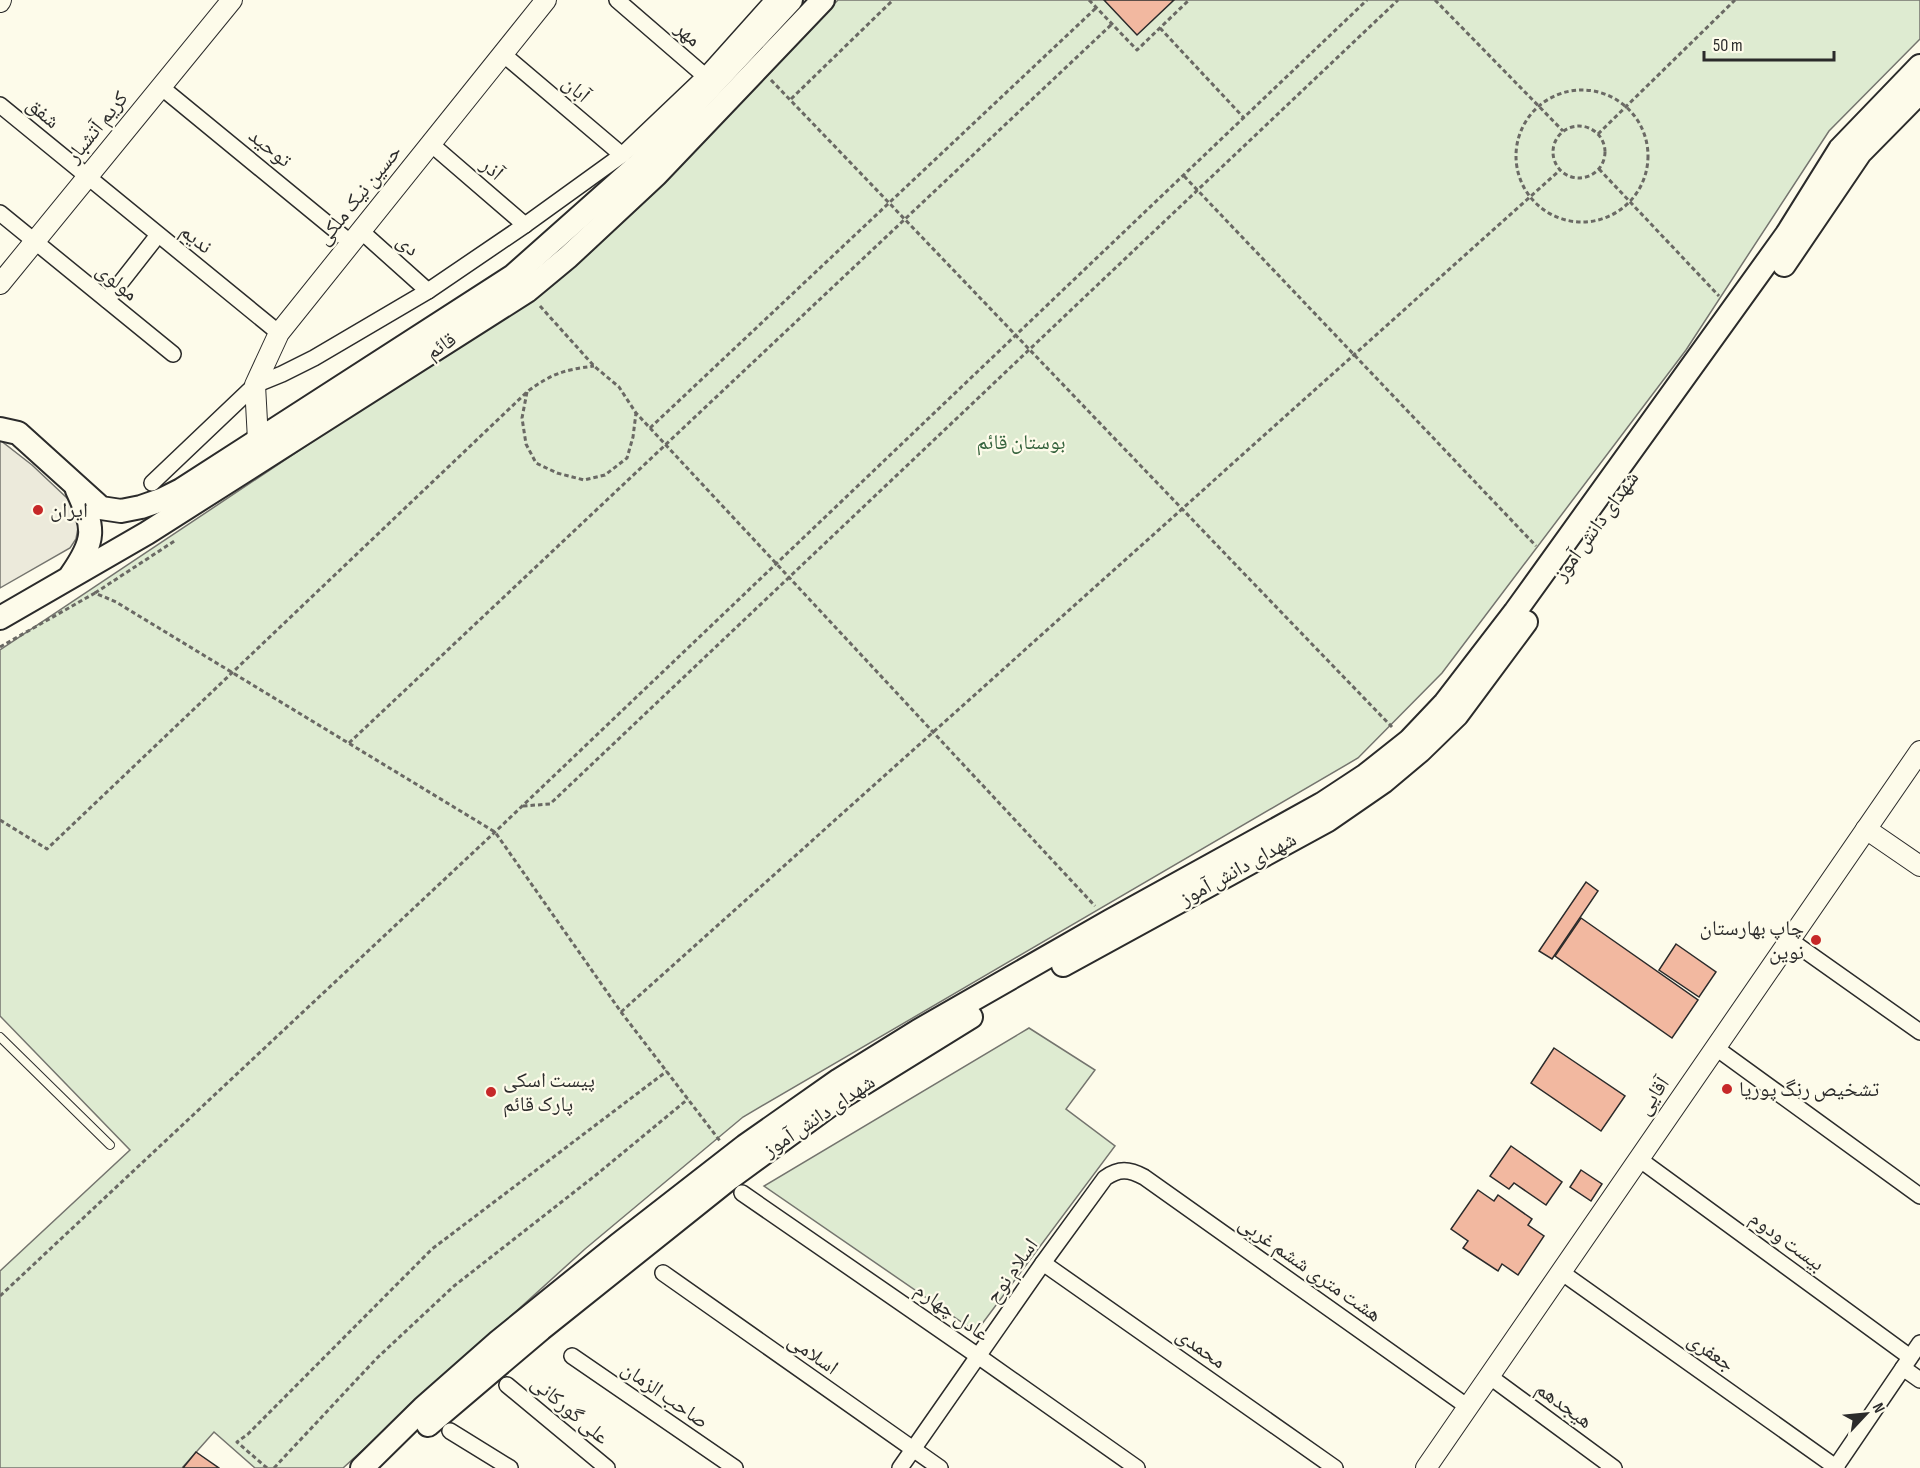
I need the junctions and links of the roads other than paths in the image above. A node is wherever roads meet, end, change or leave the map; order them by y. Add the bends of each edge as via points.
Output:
1 (232, 0) edge
2 (546, 0) edge
3 (617, 0) edge
4 (773, 0) edge
5 (791, 0) edge
6 (823, 0) edge
7 (503, 54) junction
8 (1920, 66) edge
9 (705, 76) junction
10 (161, 87) junction
11 (1920, 92) edge
12 (0, 105) edge
13 (430, 144) junction
14 (622, 155) junction
15 (87, 177) junction
16 (0, 213) edge
17 (525, 225) junction
18 (158, 235) junction
19 (356, 237) junction
20 (35, 241) junction
21 (0, 284) edge
22 (428, 291) junction
23 (107, 300) junction
24 (279, 333) junction
25 (173, 354) dead end
26 (255, 385) junction
27 (0, 417) edge
28 (9, 431) edge
29 (258, 440) junction
30 (74, 483) junction
31 (152, 483) dead end
32 (69, 577) junction
33 (26, 603) junction
34 (0, 604) edge
35 (0, 618) edge
36 (1920, 751) edge
37 (1866, 829) junction
38 (1920, 866) edge
39 (1790, 940) junction
40 (1920, 1032) edge
41 (0, 1037) edge
42 (1716, 1048) junction
43 (110, 1146) dead end
44 (1639, 1160) junction
45 (1126, 1170) joint
46 (742, 1193) dead end
47 (1920, 1196) edge
48 (1043, 1263) junction
49 (1561, 1272) junction
50 (663, 1273) dead end
51 (1920, 1343) edge
52 (572, 1356) dead end
53 (978, 1356) junction
54 (1907, 1363) junction
55 (1489, 1376) junction
56 (1920, 1380) edge
57 (507, 1384) dead end
58 (1468, 1407) junction
59 (450, 1431) dead end
60 (913, 1449) junction
61 (373, 1466) edge
62 (510, 1468) edge
63 (607, 1468) edge
64 (735, 1468) edge
65 (900, 1468) edge
66 (940, 1468) edge
67 (1137, 1468) edge
68 (1335, 1468) edge
69 (1426, 1468) edge
70 (1614, 1468) edge
71 (1836, 1468) edge

1 - 10 street, کریم آتشبار
2 - 7 street, حسین نیک ملکی
3 - 9 street, مهر
4 - 9 street
5 - 29 main road, قائم via 638,165 513,276
6 - 32 main road, قائم via 656,175 526,291 147,533
7 - 13 street, حسین نیک ملکی
7 - 14 street, آبان
8 - 61 main road via 1840,149 1787,234 1515,612 1445,704 1409,741 1322,804 1100,927 839,1080 745,1146 491,1349 423,1408
9 - 14 street
10 - 15 street, کریم آتشبار
10 - 19 street, توحید
11 - 61 main road, شهدای دانش آموز via 1860,153 1771,285 1529,619 1457,715 1420,751 1328,820 1000,1000 837,1100 729,1178
12 - 15 street, شفق
13 - 17 street, آذر
13 - 19 street, حسین نیک ملکی
14 - 17 street
15 - 18 street, ندیم
15 - 20 street, کریم آتشبار
16 - 20 street, مولوی
17 - 22 street
18 - 23 street
18 - 24 street, ندیم
19 - 22 street, دی
19 - 24 street, حسین نیک ملکی
20 - 21 street, کریم آتشبار
20 - 23 street, مولوی
22 - 26 street via 314,358
23 - 25 street, مولوی
24 - 26 street, حسین نیک ملکی
26 - 29 street, حسین نیک ملکی
26 - 31 street
27 - 28 street
28 - 30 main road, قائم
29 - 30 main road, قائم via 181,490 141,507 121,511 101,508
30 - 32 main road via 89,515 91,536 85,555
32 - 33 main road, قائم
33 - 34 main road
33 - 35 main road, قائم
36 - 37 street, آقایی
37 - 38 street
37 - 39 street, آقایی
39 - 40 street
39 - 42 street, آقایی
41 - 43 lane
42 - 44 street, آقایی
42 - 47 street
44 - 49 street, آقایی
44 - 54 street, بیست ودوم
45 - 48 street, اسلام نوح via 1105,1178
45 - 58 street, هشت متری ششم غربی via 1144,1177
46 - 53 street, عادل چهارم
48 - 53 street, اسلام نوح
48 - 68 street, محمدی
49 - 55 street, آقایی
49 - 71 street, جعفری
50 - 60 street, اسلامی
51 - 54 street
52 - 64 street, صاحب الزمان
53 - 60 street, اسلام نوح
53 - 67 street, عادل چهارم
54 - 56 street, بیست ودوم
54 - 71 street
55 - 58 street, آقایی
55 - 70 street, هیجدهم
57 - 63 street, علی گورکانی
58 - 69 street, آقایی
59 - 62 street
60 - 65 street, اسلام نوح
60 - 66 street, اسلامی

